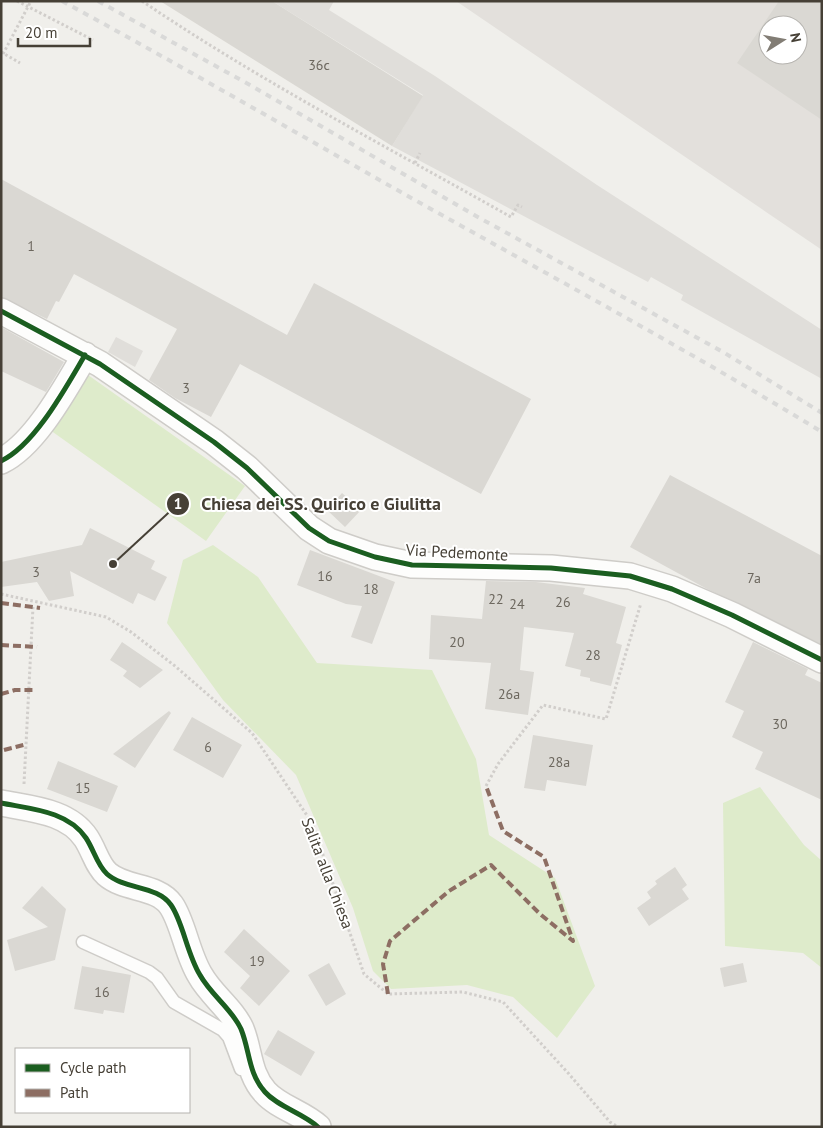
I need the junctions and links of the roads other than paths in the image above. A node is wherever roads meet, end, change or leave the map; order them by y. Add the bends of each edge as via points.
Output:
1 (1, 311) edge
2 (85, 355) junction
3 (1, 461) edge
4 (822, 660) edge
5 (12, 805) edge
6 (83, 942) dead end
7 (256, 1080) junction
8 (318, 1127) edge

1 - 2 street, Via Pedemonte
2 - 3 street via 33,434 12,456
2 - 4 street, Via Pedemonte via 214,442 247,468 309,528 329,541 375,557 412,565 551,568 611,573 647,581 732,615
5 - 7 street via 52,814 76,827 107,874 167,901 177,917 200,976 240,1027
6 - 7 lane via 149,972 174,1002 224,1030 246,1078
7 - 8 street via 272,1099 302,1114

